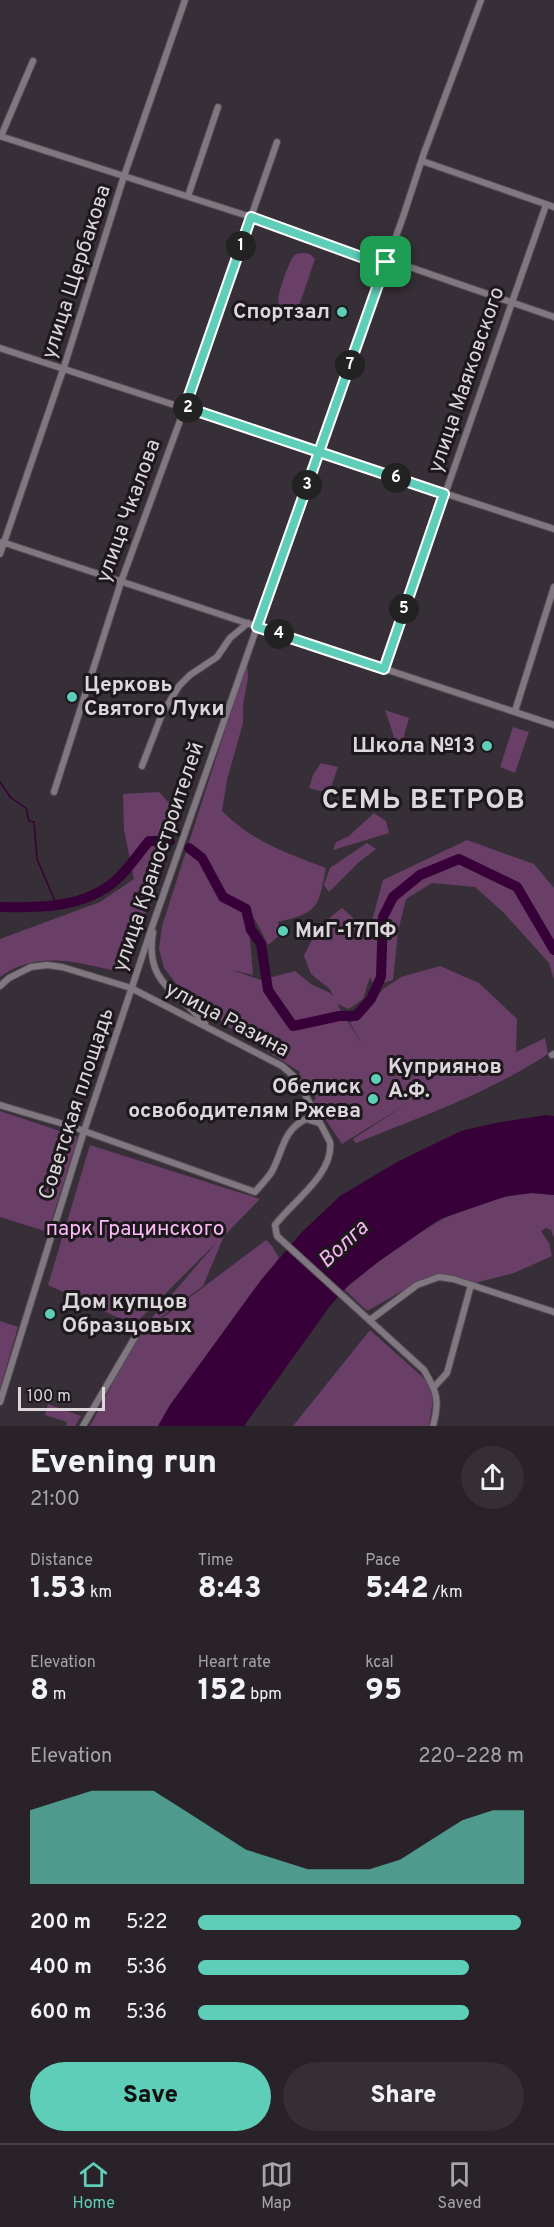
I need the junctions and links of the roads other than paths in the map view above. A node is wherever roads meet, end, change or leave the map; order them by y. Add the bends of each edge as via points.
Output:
1 (185, 0) edge
2 (481, 0) edge
3 (33, 61) dead end
4 (218, 107) dead end
5 (1, 136) edge
6 (277, 142) dead end
7 (422, 160) junction
8 (124, 176) junction
9 (188, 196) junction
10 (546, 205) junction
11 (554, 207) edge
12 (251, 217) junction
13 (386, 262) junction
14 (511, 302) junction
15 (554, 317) edge
16 (0, 348) edge
17 (64, 367) junction
18 (185, 407) junction
19 (319, 452) junction
20 (444, 494) junction
21 (554, 529) edge
22 (2, 542) edge
23 (0, 554) edge
24 (121, 582) junction
25 (554, 587) edge
26 (248, 623) junction
27 (257, 627) junction
28 (384, 669) junction
29 (515, 711) junction
30 (554, 725) edge
31 (142, 766) dead end
32 (54, 792) dead end
33 (156, 915) junction
34 (0, 986) edge
35 (131, 988) junction
36 (208, 1027) junction
37 (0, 1105) edge
38 (319, 1123) junction
39 (84, 1131) junction
40 (471, 1285) junction
41 (554, 1312) edge
42 (370, 1320) junction
43 (135, 1337) dead end
44 (434, 1387) junction
45 (0, 1402) edge
46 (83, 1426) edge
47 (433, 1426) edge

1 - 8 street, улица Щербакова
2 - 7 street, улица Краностроителей
3 - 5 street
4 - 9 street
5 - 8 street
6 - 12 street, улица Чкалова
7 - 10 street
7 - 13 street, улица Краностроителей
8 - 9 street
8 - 17 street, улица Щербакова
9 - 12 street
10 - 11 street
10 - 14 street, улица Маяковского
12 - 13 street via 372,261
12 - 18 street, улица Чкалова
13 - 14 street
13 - 19 street, улица Краностроителей
14 - 15 street
14 - 20 street, улица Маяковского
16 - 17 street
17 - 18 street
17 - 22 street, улица Щербакова
18 - 19 street
18 - 24 street, улица Чкалова
19 - 20 street
19 - 27 street, улица Краностроителей
20 - 21 street
20 - 28 street, улица Маяковского
22 - 23 street, улица Щербакова
22 - 24 street
24 - 26 street
24 - 32 street, улица Чкалова
25 - 29 street
26 - 27 street
26 - 31 street via 230,638 218,657 179,686 162,714
27 - 28 street
27 - 33 street, улица Краностроителей
28 - 29 street
29 - 30 street
33 - 35 street, улица Краностроителей
33 - 36 street via 152,954 156,970 169,991
34 - 35 street, улица Разина via 31,967 47,965
35 - 36 street, улица Разина
35 - 39 street, Советская площадь
36 - 38 street, улица Разина via 282,1066 297,1079
37 - 39 street
38 - 39 street via 306,1119 295,1124 271,1173 255,1192
38 - 42 street, улица Разина via 330,1142 325,1169 275,1225 277,1236
39 - 45 street, Советская площадь
40 - 41 street
40 - 42 street via 440,1277 417,1285
40 - 44 street via 447,1373
42 - 44 street via 424,1370
43 - 46 street
44 - 47 street via 438,1402

